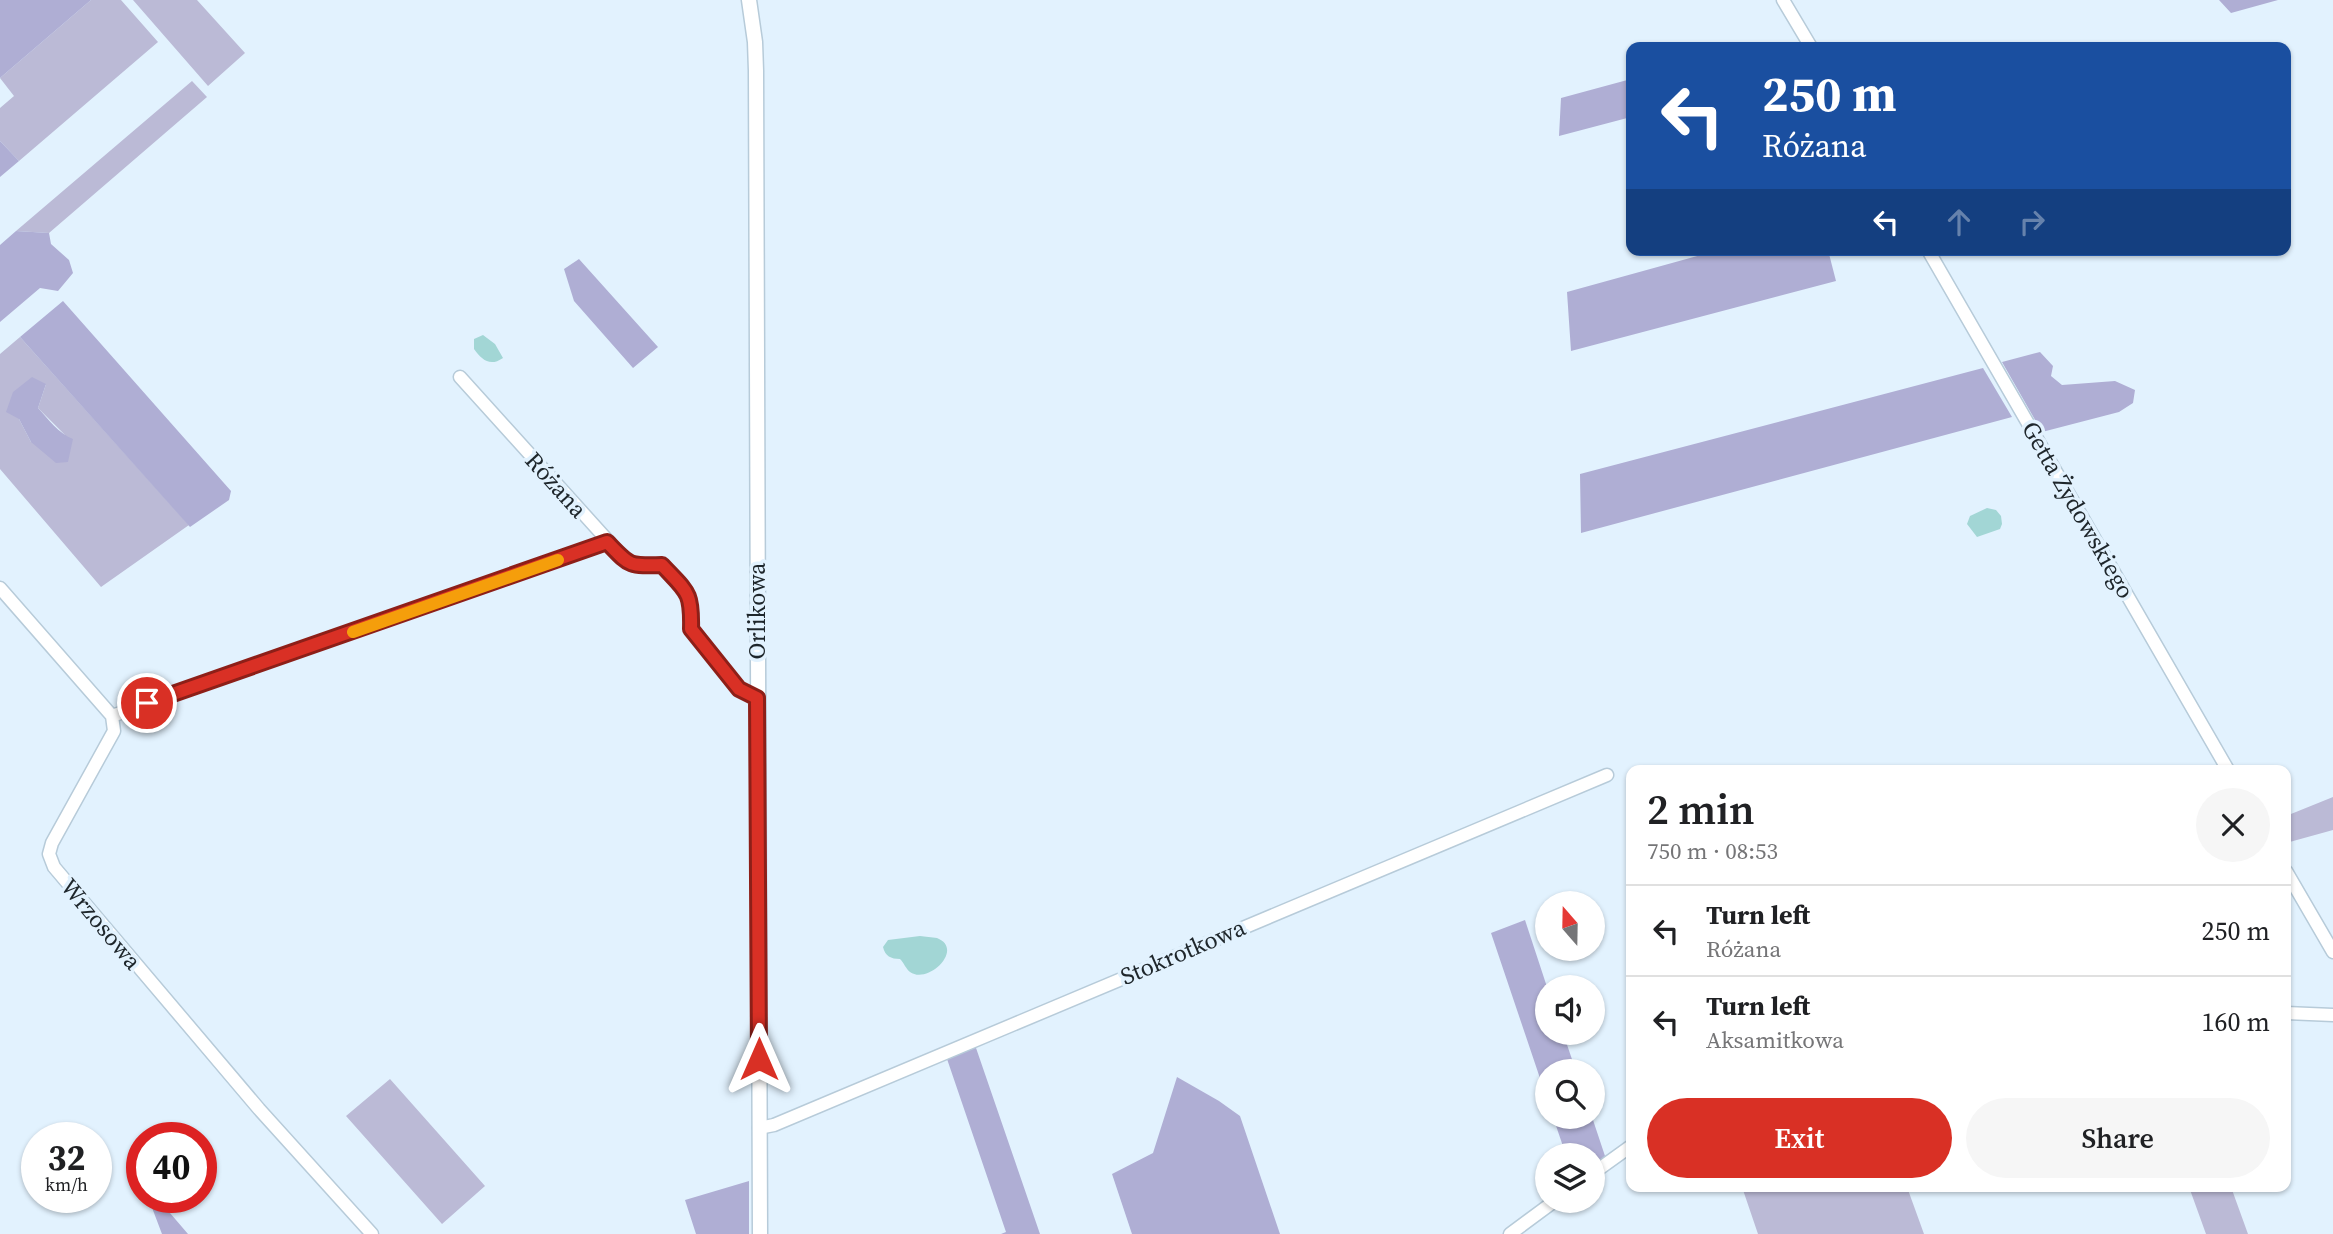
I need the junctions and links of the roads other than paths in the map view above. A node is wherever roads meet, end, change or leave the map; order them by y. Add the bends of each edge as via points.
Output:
1 (749, 0) edge
2 (1783, 0) edge
3 (1808, 42) edge
4 (1931, 256) edge
5 (460, 377) dead end
6 (607, 542) junction
7 (0, 587) edge
8 (757, 698) junction
9 (112, 716) junction
10 (2225, 765) edge
11 (1606, 775) dead end
12 (2291, 880) edge
13 (2333, 953) edge
14 (2291, 1013) edge
15 (2333, 1015) edge
16 (759, 1128) junction
17 (1626, 1150) edge
18 (1605, 1165) edge
19 (1538, 1213) edge
20 (372, 1234) edge
21 (760, 1234) edge
22 (1510, 1234) edge

1 - 8 street, Orlikowa via 756,71
2 - 3 street
4 - 10 street, Getta Żydowskiego
5 - 6 street, Różana
6 - 8 street, Różana via 628,563 662,565 692,603 691,629 739,689
6 - 9 street
7 - 9 street
8 - 16 street, Orlikowa
9 - 20 street, Wrzosowa via 114,731 52,843 49,854 54,867 259,1109
11 - 16 street, Stokrotkowa
12 - 13 street
14 - 15 street
16 - 21 street, Orlikowa
17 - 18 street
19 - 22 street

